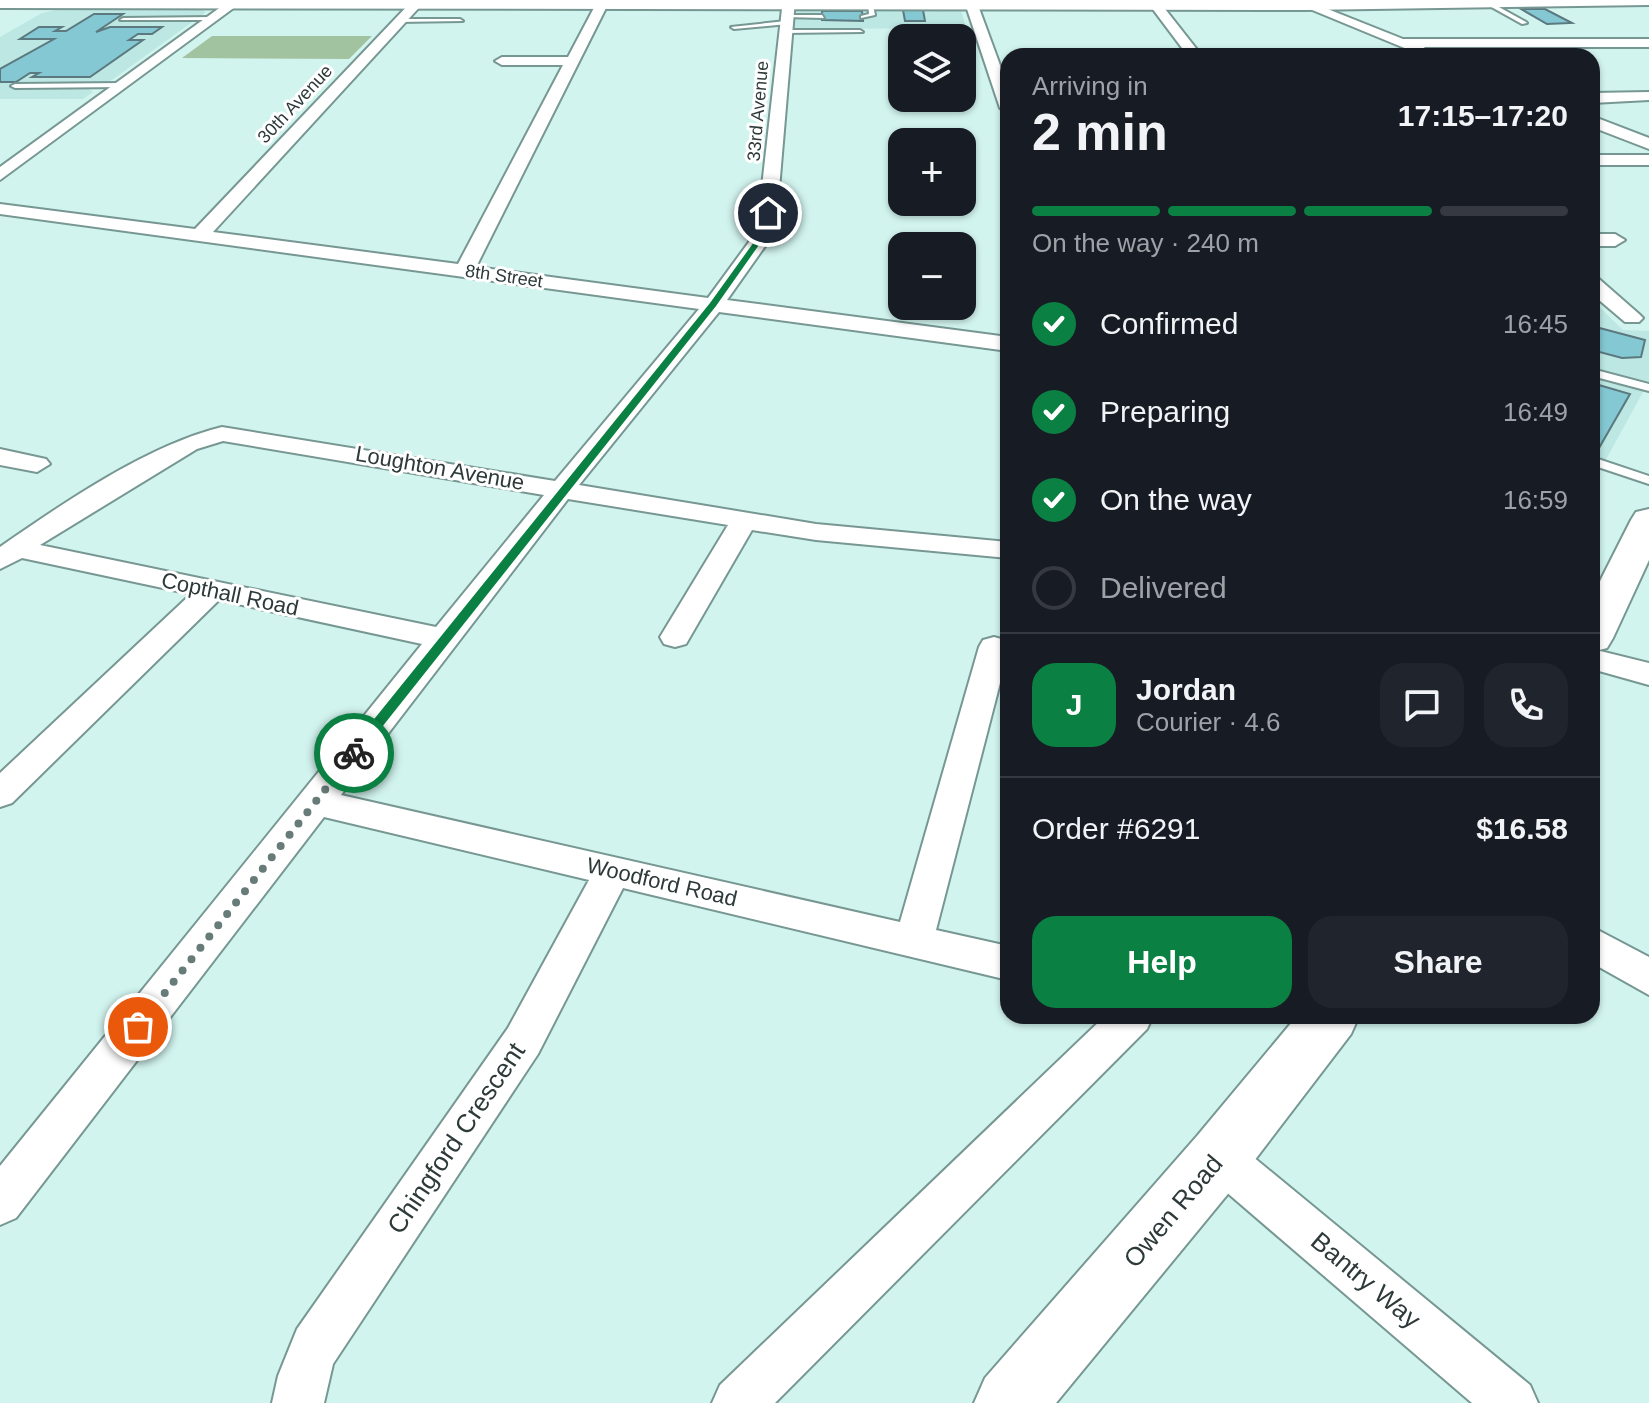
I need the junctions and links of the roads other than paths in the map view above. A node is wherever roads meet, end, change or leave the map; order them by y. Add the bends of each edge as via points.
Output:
1 (1649, 0) edge
2 (46, 2) edge
3 (418, 2) edge
4 (972, 2) edge
5 (1154, 2) edge
6 (1299, 2) edge
7 (0, 3) edge
8 (1488, 3) junction
9 (233, 4) junction
10 (602, 4) junction
11 (787, 15) edge
12 (822, 17) dead end
13 (212, 19) junction
14 (123, 20) dead end
15 (11, 21) dead end
16 (400, 21) junction
17 (460, 21) dead end
18 (1524, 23) dead end
19 (734, 27) dead end
20 (860, 32) dead end
21 (1400, 43) junction
22 (1649, 43) edge
23 (1189, 48) edge
24 (1413, 48) edge
25 (502, 61) dead end
26 (573, 61) junction
27 (1000, 84) edge
28 (122, 85) junction
29 (15, 86) dead end
30 (1649, 96) edge
31 (1600, 98) edge
32 (1600, 124) edge
33 (1649, 144) edge
34 (1600, 160) edge
35 (1649, 160) edge
36 (0, 175) edge
37 (0, 209) edge
38 (200, 235) junction
39 (1600, 240) edge
40 (1615, 240) dead end
41 (464, 271) junction
42 (1600, 290) edge
43 (713, 305) junction
44 (1632, 318) dead end
45 (1000, 343) edge
46 (1600, 374) edge
47 (1649, 388) edge
48 (0, 457) edge
49 (37, 464) dead end
50 (1600, 464) edge
51 (1649, 480) edge
52 (562, 489) junction
53 (744, 521) junction
54 (1649, 521) edge
55 (1000, 549) edge
56 (8, 554) edge
57 (213, 590) junction
58 (1600, 622) edge
59 (675, 637) dead end
60 (444, 639) junction
61 (994, 647) dead end
62 (1600, 661) edge
63 (1649, 674) edge
64 (0, 794) edge
65 (315, 802) junction
66 (613, 871) junction
67 (914, 941) junction
68 (1600, 948) edge
69 (1000, 961) edge
70 (1649, 978) edge
71 (1119, 1024) edge
72 (1325, 1024) edge
73 (1219, 1157) junction
74 (0, 1202) edge
75 (298, 1403) edge
76 (738, 1403) edge
77 (1010, 1403) edge
78 (1512, 1403) edge

1 - 8 street
2 - 7 street
2 - 9 street
2 - 15 street
3 - 9 street
3 - 10 street
3 - 16 street, 30th Avenue
4 - 5 street
4 - 11 street
4 - 27 street
5 - 6 street
5 - 23 street
6 - 8 street
6 - 21 street
8 - 18 lane
9 - 13 street
10 - 11 street
10 - 26 street
11 - 12 lane
11 - 19 lane
11 - 20 lane
11 - 43 street, 33rd Avenue via 765,227
13 - 14 lane
13 - 28 street
16 - 17 lane
16 - 38 street, 30th Avenue
21 - 22 street
21 - 24 street
25 - 26 street
26 - 41 street
28 - 29 lane
28 - 36 street
30 - 31 street
32 - 33 street
34 - 35 street
37 - 38 street, 8th Street
38 - 41 street, 8th Street
39 - 40 street
41 - 43 street, 8th Street
42 - 44 street
43 - 45 street, 8th Street
43 - 52 street, 33rd Avenue
46 - 47 lane
48 - 49 street
50 - 51 lane
52 - 53 street, Loughton Avenue
52 - 56 street, Loughton Avenue via 222,434 188,444
52 - 60 street, 33rd Avenue
53 - 55 street, Loughton Avenue
53 - 59 street
54 - 58 street
56 - 57 street, Copthall Road
57 - 60 street, Copthall Road
57 - 64 street
60 - 65 street, 33rd Avenue
61 - 67 street
62 - 63 street
65 - 66 street, Woodford Road
65 - 74 street, 33rd Avenue
66 - 67 street, Woodford Road
66 - 75 street, Chingford Crescent via 523,1041 315,1347
67 - 69 street, Woodford Road
68 - 70 street
71 - 76 street
72 - 73 street, Owen Road
73 - 77 street, Owen Road
73 - 78 street, Bantry Way

